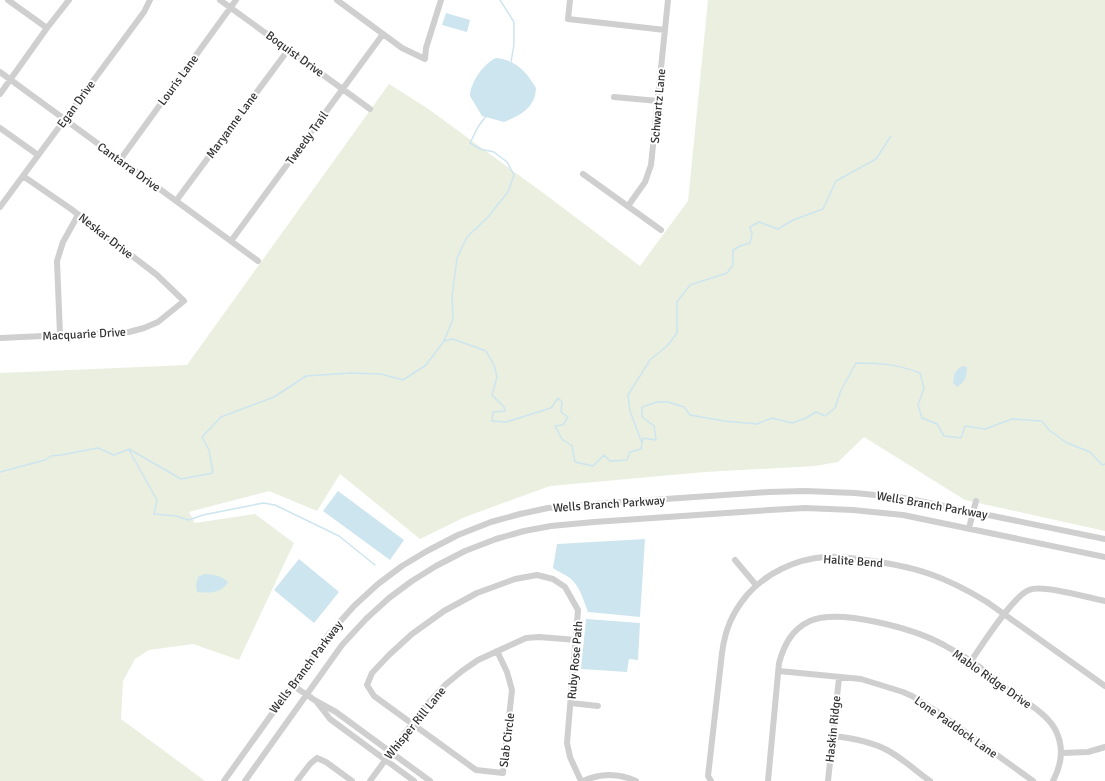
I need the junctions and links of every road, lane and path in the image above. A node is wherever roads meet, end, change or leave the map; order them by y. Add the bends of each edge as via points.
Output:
1 (8, 0) edge
2 (68, 0) edge
3 (150, 0) edge
4 (220, 0) edge
5 (236, 0) edge
6 (337, 0) edge
7 (441, 0) edge
8 (570, 0) edge
9 (668, 0) edge
10 (231, 8) junction
11 (47, 28) junction
12 (665, 30) junction
13 (383, 34) junction
14 (288, 50) junction
15 (0, 72) edge
16 (10, 79) junction
17 (343, 89) junction
18 (0, 94) edge
19 (614, 97) dead end
20 (658, 101) junction
21 (370, 109) dead end
22 (64, 120) junction
23 (0, 128) edge
24 (38, 155) junction
25 (120, 160) junction
26 (583, 174) dead end
27 (23, 176) junction
28 (176, 201) junction
29 (628, 206) junction
30 (0, 207) edge
31 (78, 215) junction
32 (661, 230) dead end
33 (231, 241) junction
34 (258, 261) dead end
35 (184, 302) joint
36 (60, 335) junction
37 (0, 338) edge
38 (976, 501) dead end
39 (974, 512) junction
40 (969, 528) junction
41 (1105, 539) edge
42 (1105, 557) edge
43 (735, 560) dead end
44 (756, 585) junction
45 (1105, 601) edge
46 (1005, 613) junction
47 (577, 640) junction
48 (497, 651) junction
49 (971, 661) junction
50 (779, 671) junction
51 (839, 678) junction
52 (292, 685) junction
53 (1105, 686) edge
54 (306, 694) junction
55 (316, 701) junction
56 (571, 703) junction
57 (598, 706) dead end
58 (412, 722) junction
59 (832, 736) junction
60 (1105, 747) edge
61 (391, 751) junction
62 (1062, 753) junction
63 (385, 760) junction
64 (224, 781) edge
65 (245, 781) edge
66 (298, 781) edge
67 (352, 781) edge
68 (370, 781) edge
69 (414, 781) edge
70 (430, 781) edge
71 (582, 781) edge
72 (636, 781) edge
73 (711, 781) edge
74 (768, 781) edge
75 (828, 781) edge
76 (930, 781) edge
77 (1033, 781) edge
78 (1053, 781) edge

1 - 11 street
2 - 11 street
3 - 22 street, Egan Drive via 144,12
4 - 10 street, Boquist Drive
5 - 10 street, Louris Lane
6 - 13 street
7 - 13 street via 425,59 402,48
8 - 12 street via 568,19
9 - 12 street, Schwartz Lane
10 - 14 street, Boquist Drive
10 - 25 street, Louris Lane
11 - 16 street
12 - 20 street, Schwartz Lane
13 - 17 street, Tweedy Trail
14 - 17 street, Boquist Drive
14 - 28 street, Maryanne Lane
15 - 16 street, Cantarra Drive
16 - 18 street
16 - 22 street, Cantarra Drive
17 - 21 street, Boquist Drive
17 - 33 street, Tweedy Trail
19 - 20 street
20 - 29 street, Schwartz Lane via 650,170
22 - 24 street, Egan Drive
22 - 25 street, Cantarra Drive
23 - 24 street
24 - 27 street, Egan Drive
25 - 28 street, Cantarra Drive
26 - 29 street
27 - 30 street, Egan Drive
27 - 31 street, Neskar Drive
28 - 33 street, Cantarra Drive
29 - 32 street
31 - 35 street, Neskar Drive via 157,275
31 - 36 street via 63,242 57,261
33 - 34 street, Cantarra Drive
35 - 36 street, Macquarie Drive via 158,322 129,332
36 - 37 street, Macquarie Drive
38 - 39 street
39 - 40 street
39 - 41 street, Wells Branch Parkway
39 - 52 street, Wells Branch Parkway via 905,498 855,492 805,491 593,504 548,508 520,514 458,535 427,551 384,580 354,606 329,634
40 - 42 street, Wells Branch Parkway
40 - 54 street, Wells Branch Parkway via 903,515 805,508 594,522 524,531 465,551 412,580 366,619 342,645
43 - 44 street
44 - 46 street, Halite Bend via 781,569 804,560 825,557 854,558 895,564 929,573 970,592
44 - 73 street, Halite Bend via 743,600 724,635 708,776
45 - 46 street via 1040,588 1029,589
46 - 49 street
46 - 53 street, Halite Bend
47 - 48 street, Whisper Rill Lane via 533,637
47 - 56 street, Ruby Rose Path
47 - 58 street, Ruby Rose Path via 578,610 565,587 553,579 530,576 478,593 444,611 412,634 372,673 367,685 374,696
48 - 58 street, Whisper Rill Lane via 478,660 445,685
48 - 58 street, Slab Circle via 508,672 512,690 503,773 476,770
49 - 50 street, Mablo Ridge Drive via 940,643 902,628 878,622 830,617 811,621 796,631 784,648
49 - 62 street, Mablo Ridge Drive via 1045,717 1055,729
50 - 51 street, Lone Paddock Lane
50 - 74 street, Mablo Ridge Drive
51 - 59 street, Haskin Ridge
51 - 77 street, Lone Paddock Lane via 876,683 912,696
52 - 54 street
52 - 64 street, Wells Branch Parkway
54 - 55 street
54 - 65 street, Wells Branch Parkway
55 - 61 street
55 - 63 street via 330,719
56 - 57 street
56 - 71 street, Ruby Rose Path via 567,743 570,757
58 - 61 street, Whisper Rill Lane
59 - 75 street, Haskin Ridge
59 - 76 street via 870,743 888,750
60 - 62 street via 1088,752
61 - 63 street, Whisper Rill Lane
61 - 70 street
62 - 78 street
63 - 68 street, Whisper Rill Lane
63 - 69 street
66 - 67 street via 317,758
71 - 72 street via 610,775

